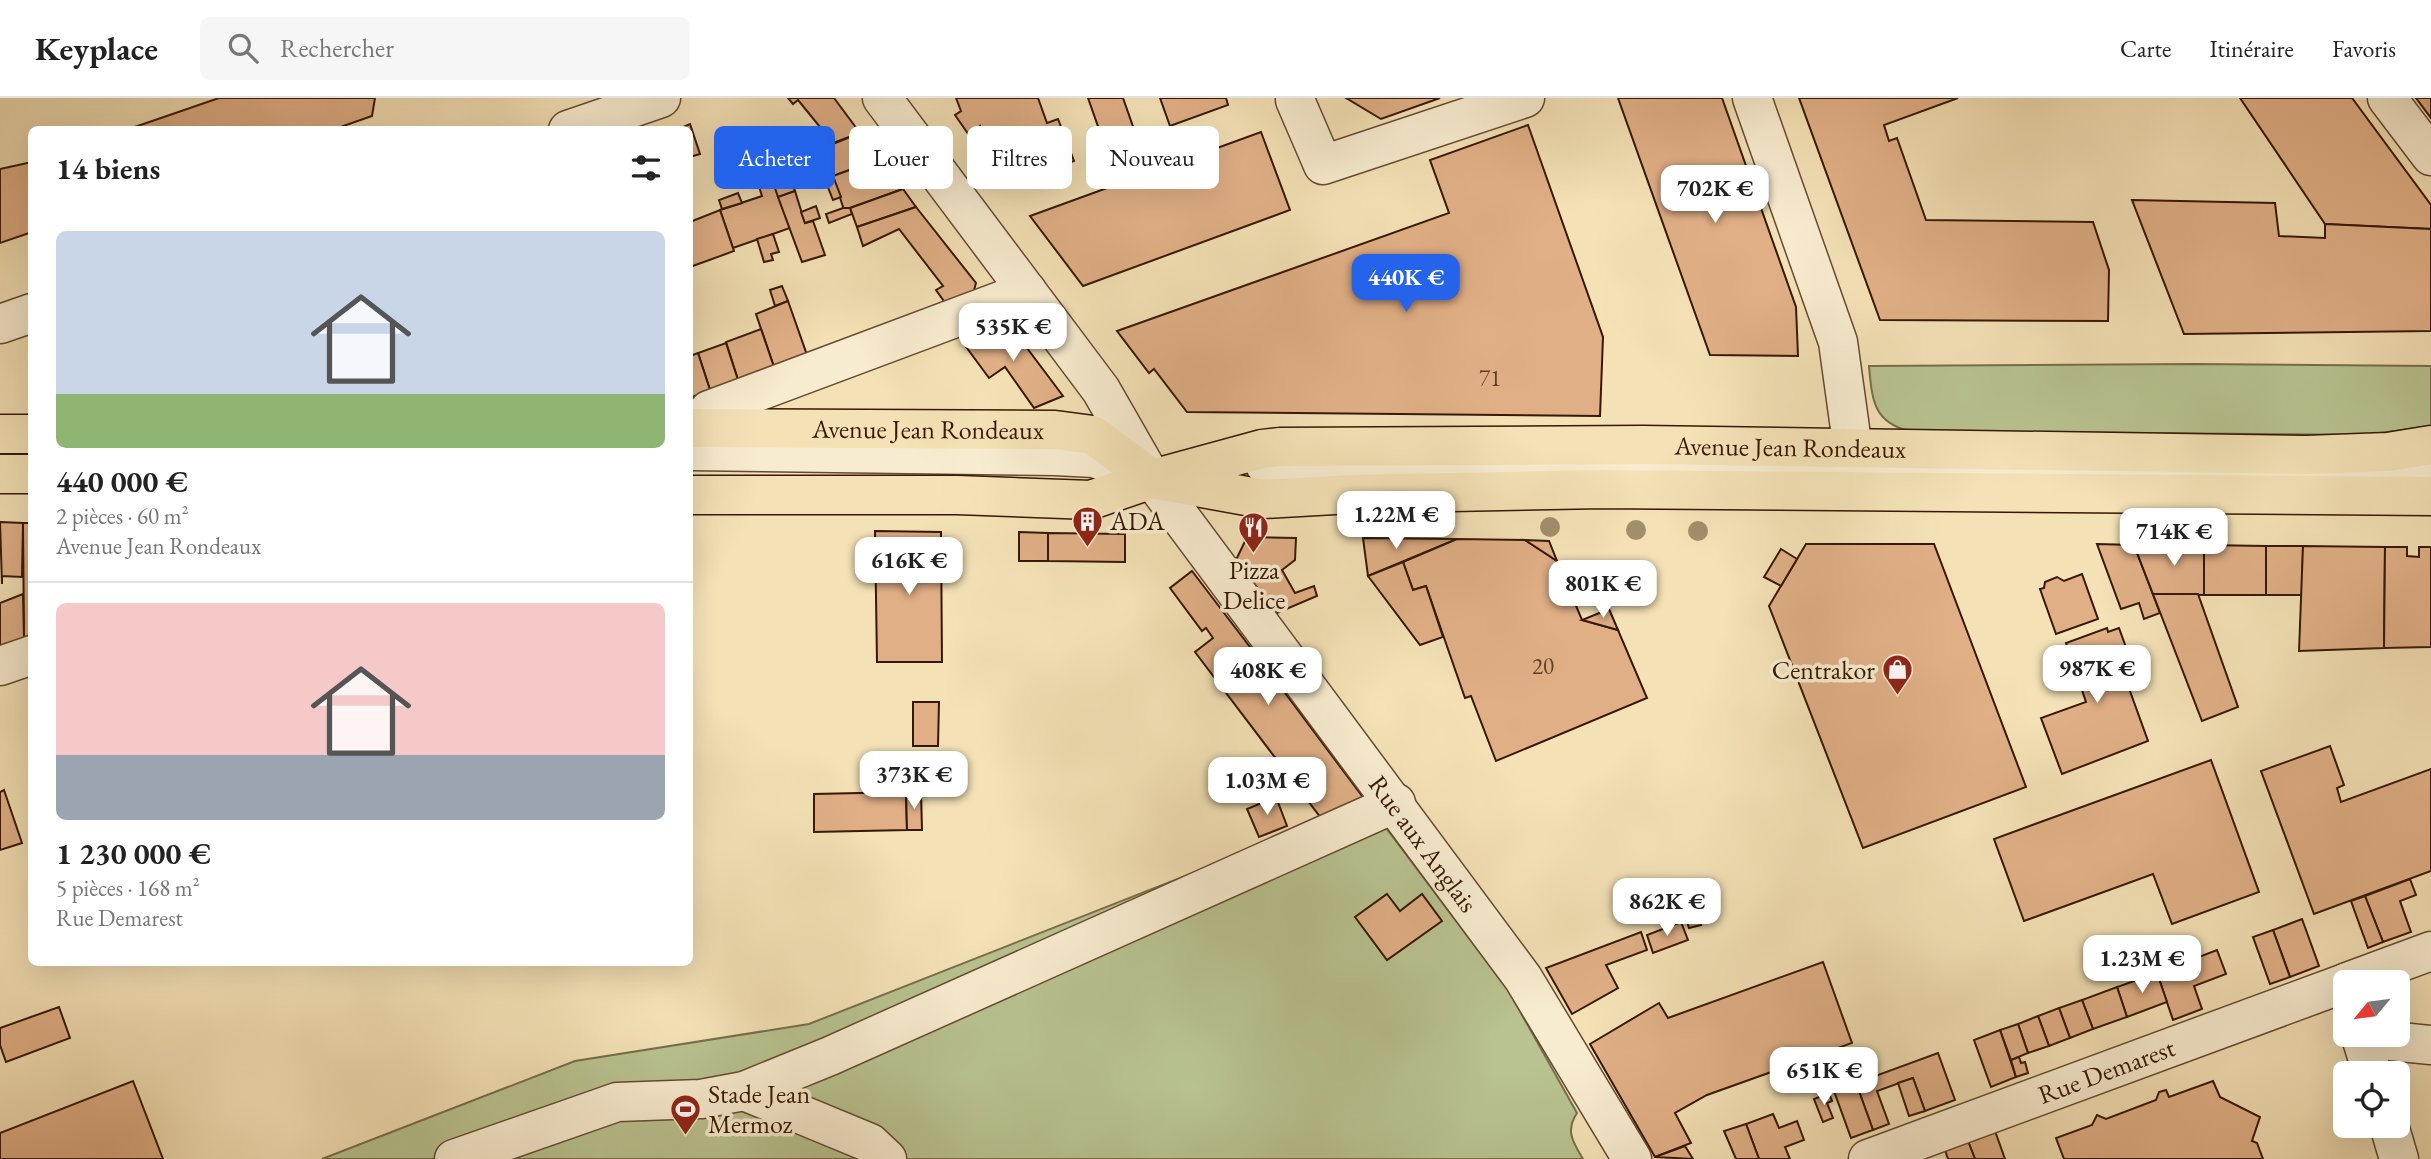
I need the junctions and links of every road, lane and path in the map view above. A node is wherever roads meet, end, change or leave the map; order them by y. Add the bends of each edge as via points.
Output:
1 (661, 98) edge
2 (882, 98) edge
3 (1525, 98) edge
4 (1752, 98) edge
5 (2387, 98) edge
6 (1295, 100) dead end
7 (580, 126) edge
8 (2431, 156) edge
9 (1027, 291) junction
10 (28, 314) edge
11 (0, 324) edge
12 (0, 434) edge
13 (28, 434) edge
14 (696, 436) edge
15 (2431, 445) edge
16 (1853, 450) junction
17 (0, 453) edge
18 (28, 453) edge
19 (0, 474) edge
20 (28, 474) edge
21 (2431, 476) edge
22 (1152, 479) junction
23 (693, 495) edge
24 (2431, 496) edge
25 (28, 656) edge
26 (0, 666) edge
27 (1396, 803) junction
28 (2431, 951) edge
29 (2381, 970) edge
30 (2333, 988) edge
31 (2431, 1045) edge
32 (2365, 1048) edge
33 (744, 1091) junction
34 (2393, 1138) edge
35 (454, 1159) edge
36 (887, 1159) edge
37 (1632, 1159) edge
38 (1868, 1159) edge
39 (2399, 1159) edge

1 - 7 street
2 - 9 street, Rue aux Anglais
3 - 6 street via 1323,165
4 - 16 street via 1838,342
5 - 8 street
9 - 14 street via 709,410
9 - 22 street, Rue aux Anglais via 1101,390
10 - 11 street
12 - 13 main road
14 - 22 main road, Avenue Jean Rondeaux via 1055,430 1093,436
15 - 16 main road, Avenue Jean Rondeaux via 2388,452 2307,455
16 - 22 main road, Avenue Jean Rondeaux via 1643,445 1280,447
17 - 18 street
19 - 20 main road
21 - 22 street, Avenue Jean Rondeaux via 1263,465
22 - 23 main road, Avenue Jean Rondeaux via 1091,500
22 - 24 main road, Avenue Jean Rondeaux via 1263,499 1602,489
22 - 27 street, Rue aux Anglais
25 - 26 street
27 - 33 street
27 - 37 street, Rue aux Anglais via 1523,978
28 - 29 street, Rue Demarest
30 - 38 street, Rue Demarest
31 - 32 street
33 - 35 street via 617,1102
33 - 36 street via 870,1143
34 - 39 street

